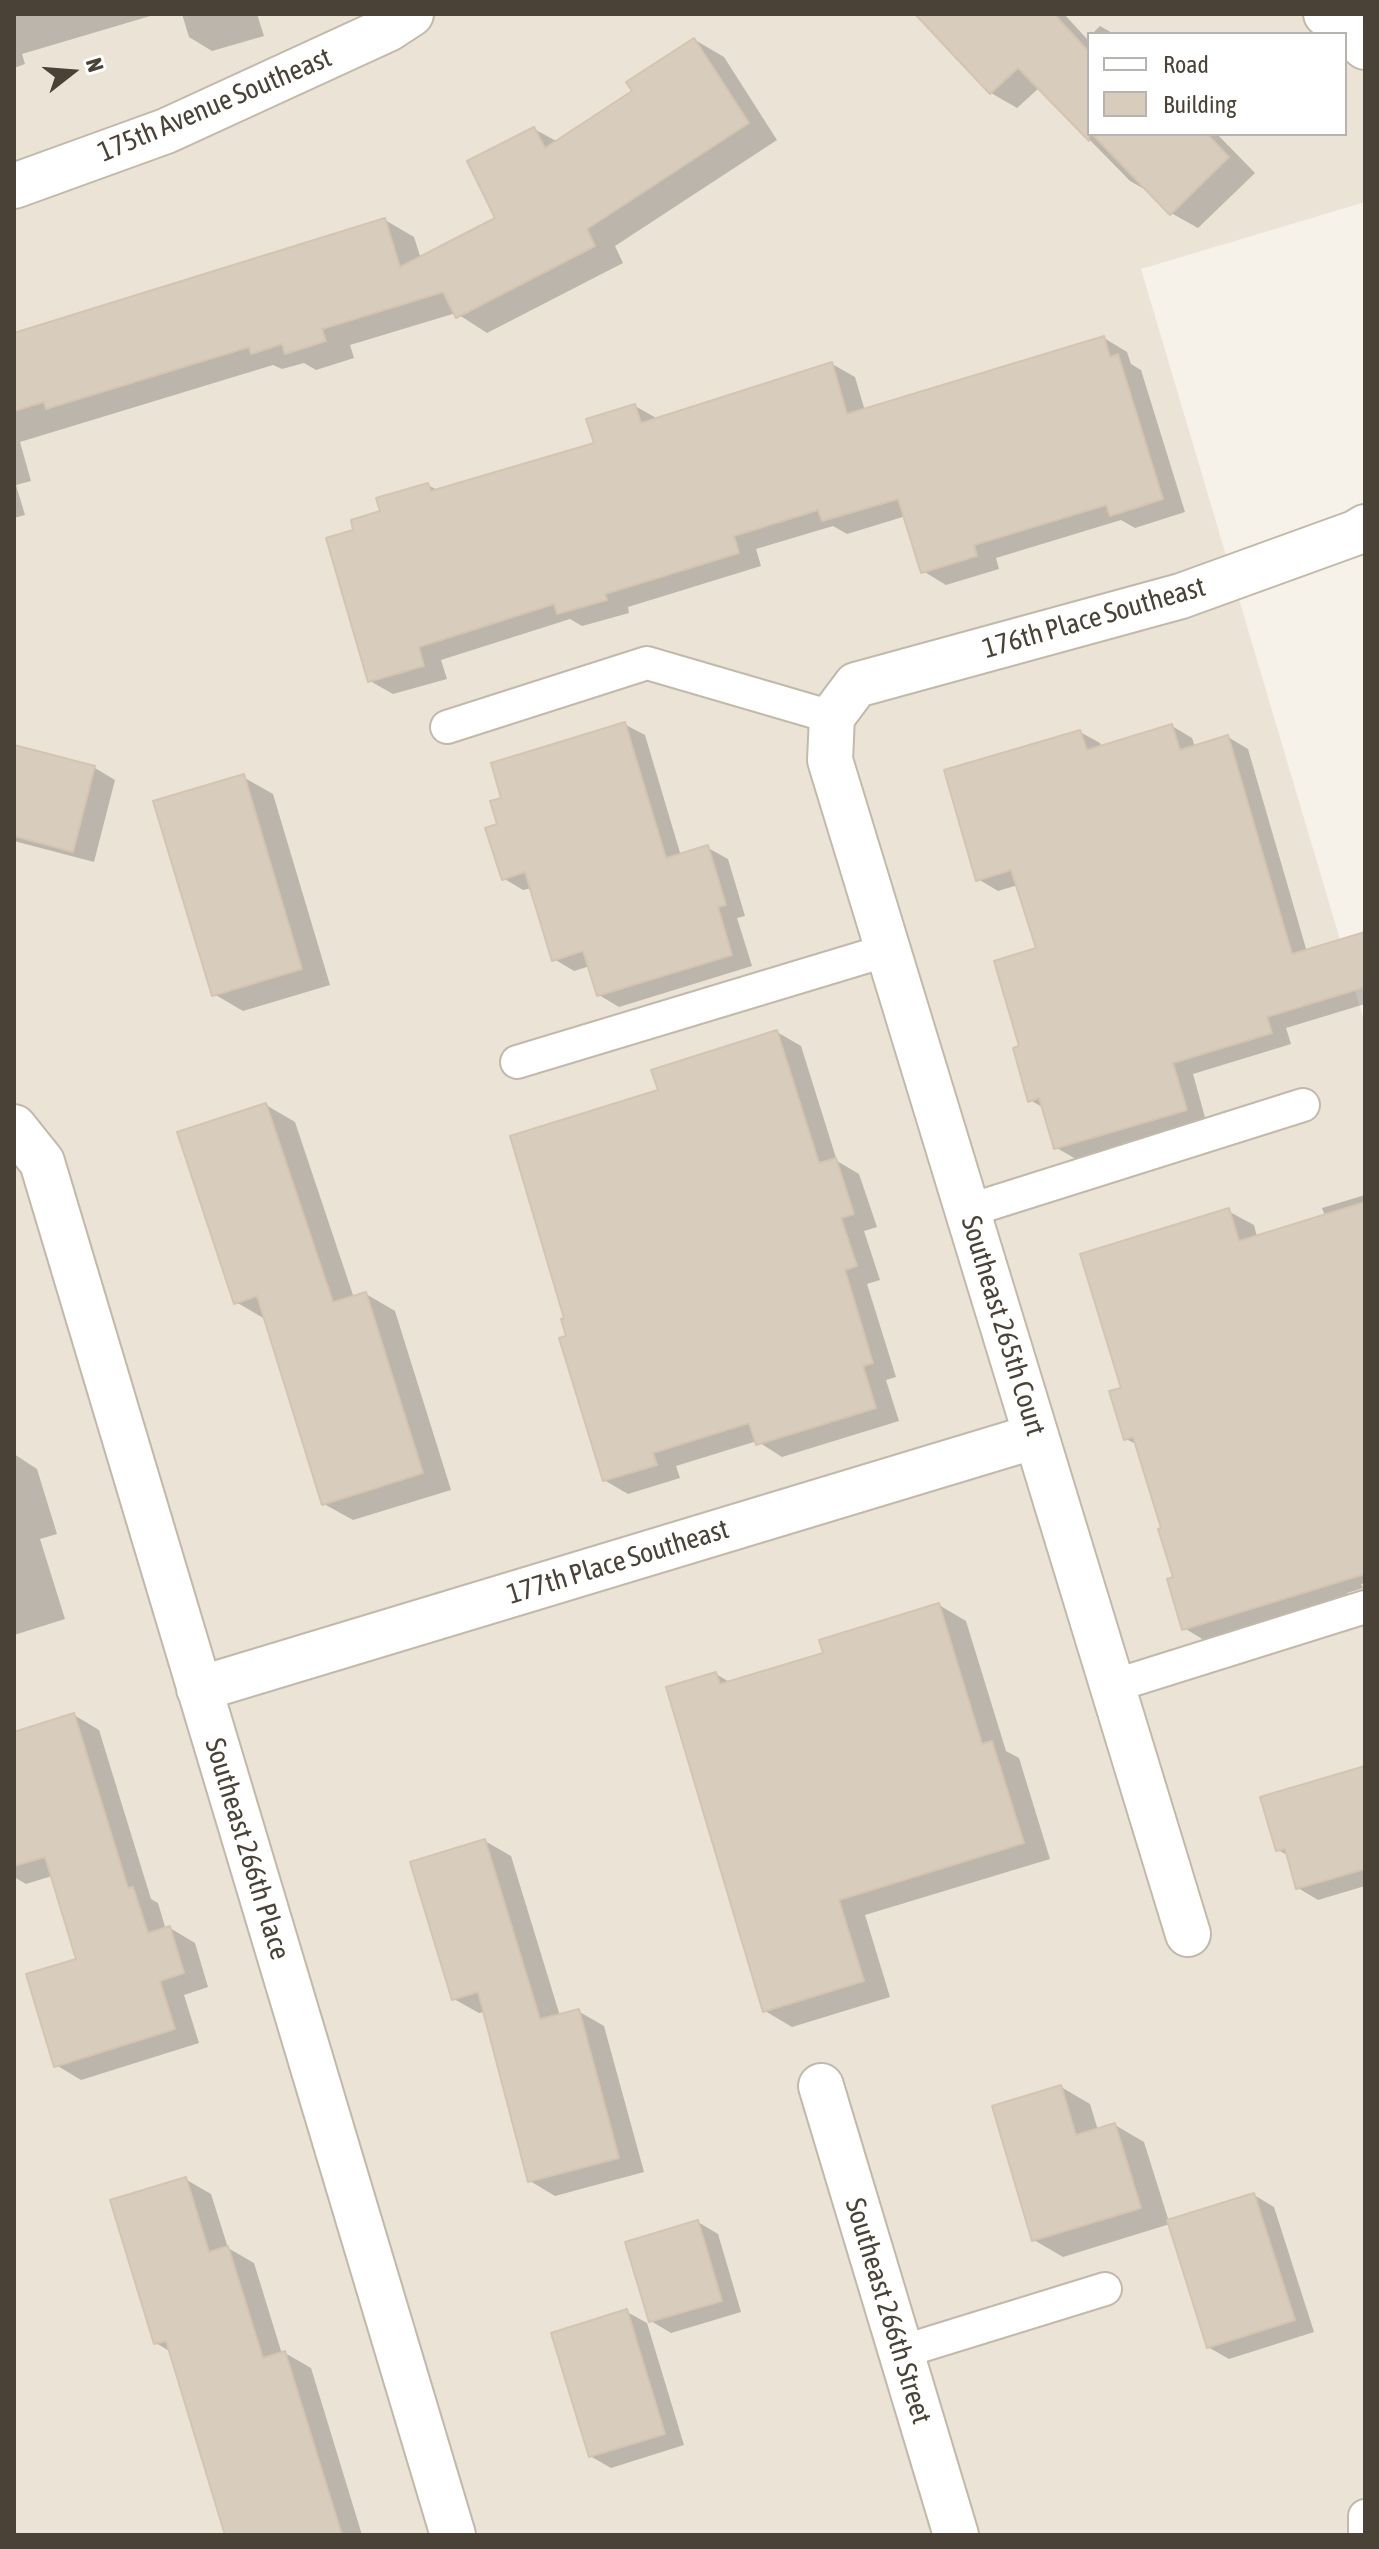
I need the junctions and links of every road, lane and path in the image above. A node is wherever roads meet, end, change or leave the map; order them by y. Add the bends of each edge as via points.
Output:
1 (411, 14) edge
2 (1326, 14) edge
3 (1365, 47) edge
4 (14, 186) edge
5 (1365, 527) edge
6 (832, 717) junction
7 (447, 727) dead end
8 (888, 950) junction
9 (517, 1062) dead end
10 (1303, 1105) dead end
11 (14, 1127) edge
12 (967, 1211) junction
13 (1036, 1436) junction
14 (1365, 1607) edge
15 (1113, 1686) junction
16 (199, 1689) junction
17 (1188, 1934) dead end
18 (821, 2086) dead end
19 (1105, 2289) dead end
20 (901, 2352) junction
21 (1365, 2516) edge
22 (453, 2535) edge
23 (956, 2535) edge
24 (1365, 2535) edge

1 - 4 street, 175th Avenue Southeast via 166,131
2 - 3 street
5 - 6 street, 176th Place Southeast via 1181,596 856,685
6 - 7 lane via 647,663
6 - 8 street, Southeast 265th Court via 830,760
8 - 9 lane
8 - 12 street, Southeast 265th Court
10 - 12 lane
11 - 16 street, Southeast 266th Place via 42,1162
12 - 13 street, Southeast 265th Court
13 - 15 street, Southeast 265th Court
13 - 16 street, 177th Place Southeast
14 - 15 lane
15 - 17 street, Southeast 265th Court
16 - 22 street, Southeast 266th Place
18 - 20 street, Southeast 266th Street
19 - 20 lane
20 - 23 street, Southeast 266th Street
21 - 24 lane

